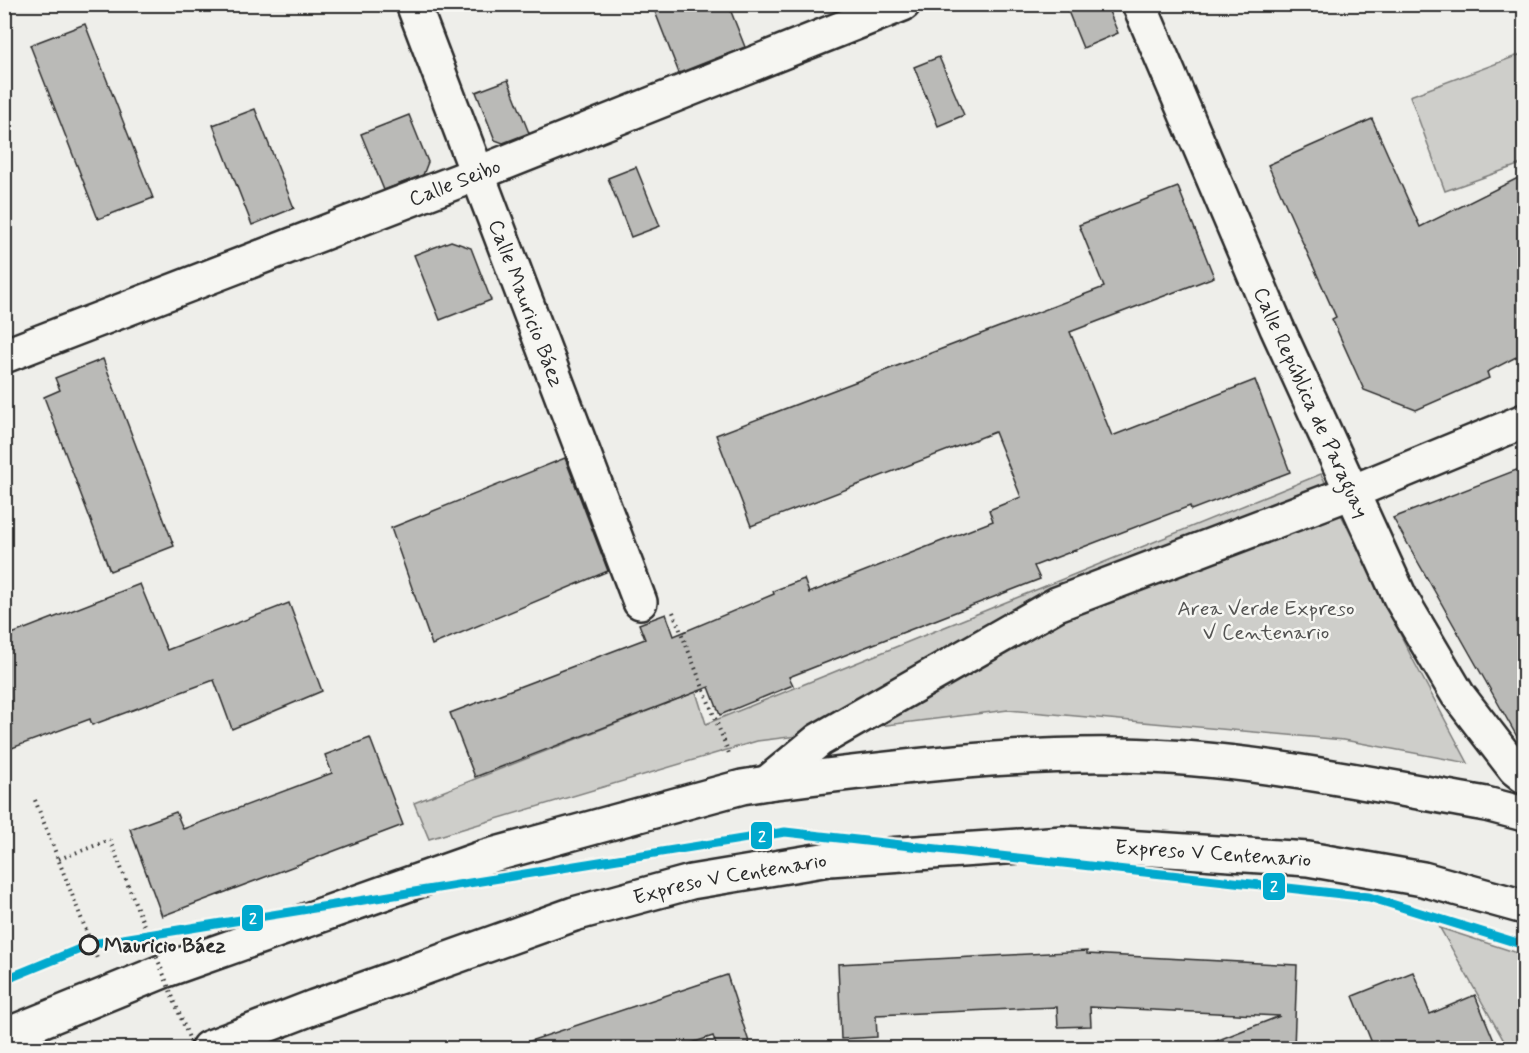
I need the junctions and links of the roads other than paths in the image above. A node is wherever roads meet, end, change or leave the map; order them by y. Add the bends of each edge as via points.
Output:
1 (413, 4) edge
2 (903, 4) edge
3 (1139, 4) edge
4 (479, 173) junction
5 (4, 356) edge
6 (1524, 421) edge
7 (1352, 492) junction
8 (654, 602) road end
9 (1524, 777) edge
10 (755, 785) junction
11 (1524, 814) edge
12 (1524, 907) edge
13 (4, 1036) edge
14 (208, 1048) edge

1 - 4 street, Calle Mauricio Báez
2 - 4 street, Calle Seibo
3 - 7 street, Calle República de Paraguay via 1277,328
4 - 5 street, Calle Seibo
4 - 8 street, Calle Mauricio Báez
6 - 7 street
7 - 9 street, Calle República de Paraguay via 1400,597 1458,695
7 - 10 street via 1057,603 819,740
10 - 11 street via 992,757 1122,755 1248,762
10 - 13 street via 485,857 166,970
12 - 14 street, Expreso V Centenario via 1423,879 1308,859 1063,843 829,858 691,882 574,914

